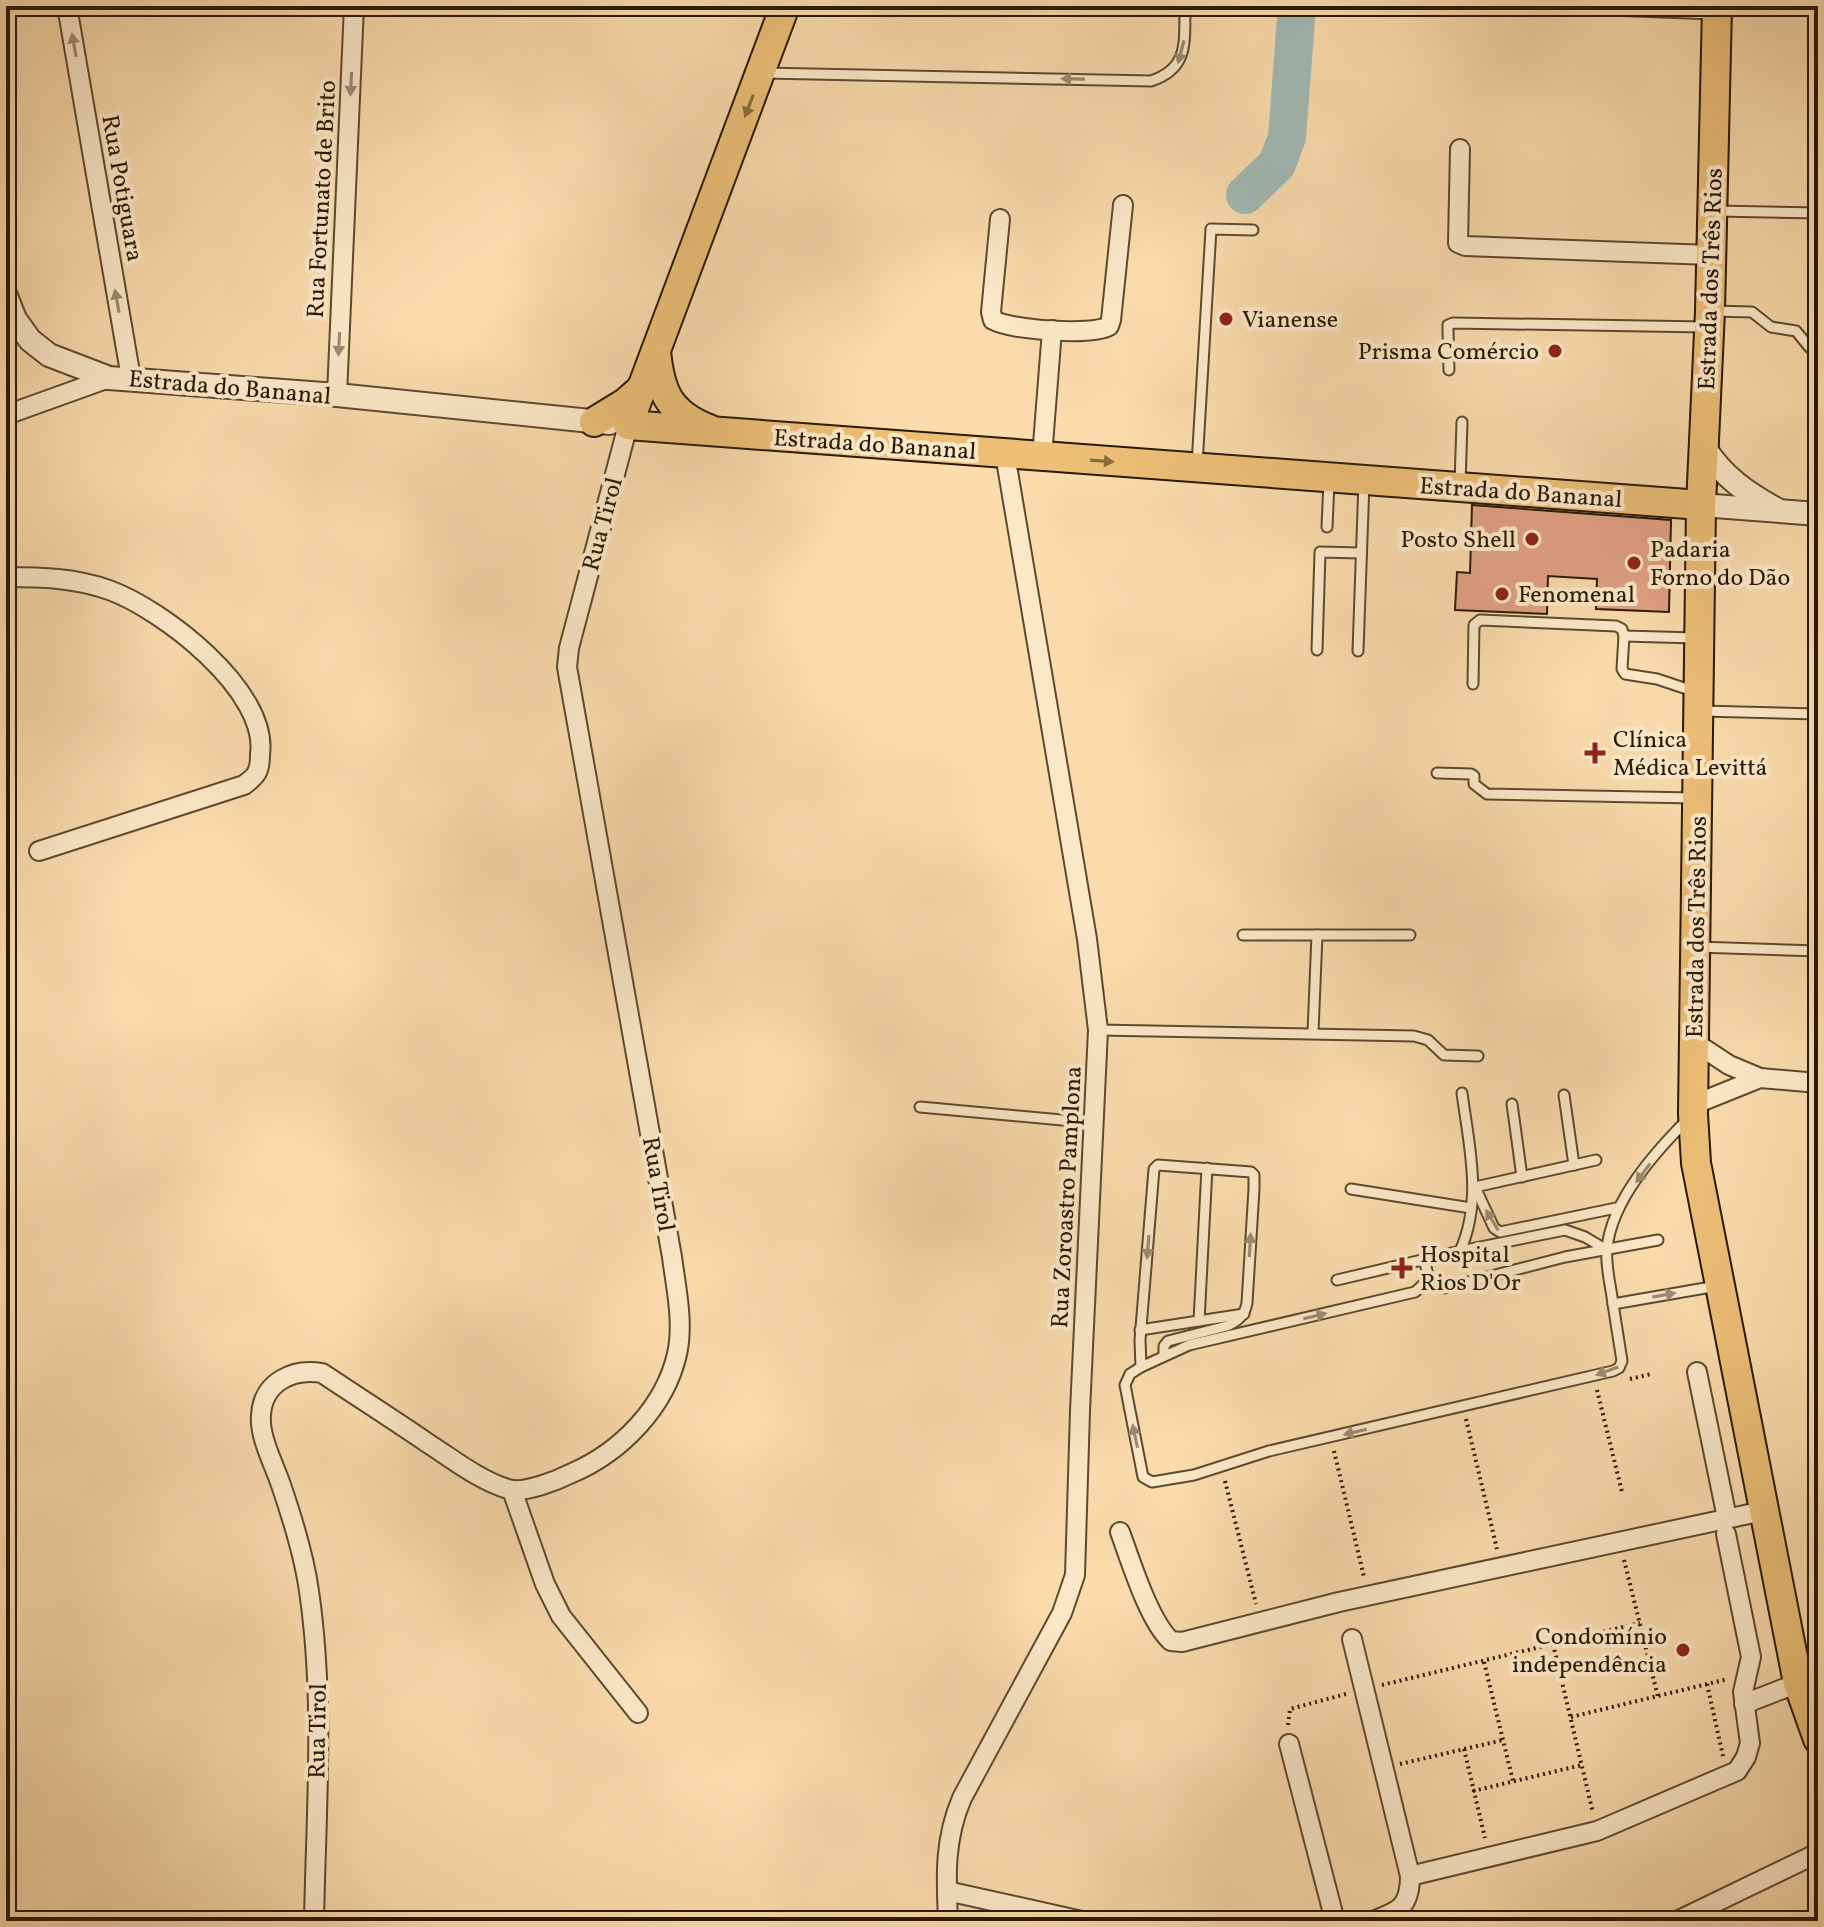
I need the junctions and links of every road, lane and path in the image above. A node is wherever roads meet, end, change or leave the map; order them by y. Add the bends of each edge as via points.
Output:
1 (67, 6) edge
2 (354, 6) edge
3 (785, 6) edge
4 (1185, 6) edge
5 (1505, 6) edge
6 (1717, 10) edge
7 (761, 73) junction
8 (1460, 149) dead end
9 (1123, 205) dead end
10 (1712, 211) junction
11 (1818, 213) edge
12 (1000, 219) dead end
13 (1253, 230) dead end
14 (1711, 255) junction
15 (6, 296) edge
16 (1710, 319) junction
17 (1052, 330) junction
18 (656, 349) junction
19 (1818, 349) edge
20 (1449, 370) dead end
21 (120, 378) junction
22 (642, 388) junction
23 (337, 395) junction
24 (6, 415) edge
25 (594, 422) junction
26 (1462, 422) dead end
27 (628, 425) junction
28 (717, 433) junction
29 (1705, 448) junction
30 (1005, 454) junction
31 (1042, 457) junction
32 (1197, 468) junction
33 (1329, 477) junction
34 (1365, 480) junction
35 (1460, 487) junction
36 (1701, 505) junction
37 (1781, 511) junction
38 (1818, 514) edge
39 (1327, 527) dead end
40 (1361, 553) junction
41 (6, 577) edge
42 (1624, 636) junction
43 (1700, 638) junction
44 (1317, 650) dead end
45 (1358, 651) dead end
46 (1473, 684) dead end
47 (1699, 702) junction
48 (1818, 714) edge
49 (1437, 773) dead end
50 (1698, 798) junction
51 (39, 851) dead end
52 (1243, 935) dead end
53 (1317, 935) junction
54 (1410, 935) dead end
55 (1696, 947) junction
56 (1818, 951) edge
57 (1098, 1030) junction
58 (1313, 1032) junction
59 (1694, 1042) junction
60 (1478, 1056) dead end
61 (1760, 1078) junction
62 (1818, 1083) edge
63 (1462, 1093) dead end
64 (1564, 1095) dead end
65 (1512, 1104) dead end
66 (920, 1107) dead end
67 (1693, 1109) junction
68 (1094, 1123) junction
69 (1596, 1160) dead end
70 (1574, 1165) junction
71 (1207, 1168) junction
72 (1522, 1177) junction
73 (1475, 1187) junction
74 (1351, 1189) dead end
75 (1471, 1208) junction
76 (1616, 1208) junction
77 (1658, 1240) dead end
78 (1607, 1250) junction
79 (1460, 1251) junction
80 (1424, 1259) junction
81 (1429, 1279) junction
82 (1337, 1280) dead end
83 (1719, 1285) junction
84 (1613, 1304) junction
85 (1244, 1314) junction
86 (1199, 1321) junction
87 (1140, 1330) junction
88 (1164, 1356) junction
89 (1141, 1367) junction
90 (1697, 1372) dead end
91 (1597, 1387) dead end
92 (1466, 1419) dead end
93 (1334, 1451) dead end
94 (1224, 1478) dead end
95 (512, 1490) junction
96 (1622, 1492) dead end
97 (1763, 1511) junction
98 (1726, 1526) junction
99 (1120, 1532) dead end
100 (1624, 1559) dead end
101 (1502, 1567) junction
102 (1368, 1596) junction
103 (1260, 1622) junction
104 (1640, 1623) junction
105 (1352, 1639) dead end
106 (1553, 1644) junction
107 (1484, 1662) junction
108 (1748, 1674) junction
109 (1798, 1683) junction
110 (1707, 1684) junction
111 (1364, 1689) junction
112 (1658, 1697) junction
113 (1744, 1704) junction
114 (638, 1713) dead end
115 (1571, 1717) junction
116 (1818, 1739) edge
117 (1503, 1740) junction
118 (1289, 1744) joint
119 (1464, 1749) junction
120 (1582, 1765) junction
121 (1383, 1768) junction
122 (1727, 1775) junction
123 (1513, 1781) junction
124 (1473, 1791) junction
125 (1597, 1831) junction
126 (1818, 1853) edge
127 (1489, 1856) junction
128 (1410, 1876) junction
129 (947, 1891) junction
130 (314, 1921) edge
131 (948, 1921) edge
132 (1082, 1921) edge
133 (1335, 1921) edge
134 (1373, 1921) edge
135 (1677, 1921) edge

21 -> 1 street, Rua Potiguara
2 -> 23 street, Rua Fortunato de Brito
3 - 7 main road, Rua Tirol
4 -> 7 lane via 1184,52 1167,76 1151,81
5 - 6 lane
6 - 10 main road, Estrada dos Três Rios
7 -> 18 main road, Rua Tirol
8 - 14 street via 1458,243 1465,246
9 - 17 street via 1109,326 1099,331
10 - 11 lane
10 - 14 main road, Estrada dos Três Rios
12 - 17 street via 993,320
13 - 32 lane via 1211,229
14 - 16 main road, Estrada dos Três Rios
15 - 21 street, Estrada do Bananal via 30,340 49,355
16 - 19 lane via 1752,312 1771,327 1796,331 1810,348
16 - 20 lane via 1453,323 1448,325
16 - 29 main road, Estrada dos Três Rios
17 - 31 street
18 - 22 main road, Rua Tirol
18 - 28 main road via 658,376 670,403
21 - 23 street, Estrada do Bananal
21 - 24 street
22 - 25 main road
22 - 27 main road, Rua Tirol
23 - 25 street, Estrada do Bananal
25 - 27 street, Estrada do Bananal
26 - 35 lane
27 - 28 main road, Estrada do Bananal
27 - 95 street, Rua Tirol via 567,667 672,1257 680,1318 678,1353 665,1388 619,1446 554,1482
28 - 30 main road, Estrada do Bananal
29 - 36 main road, Estrada dos Três Rios
29 - 37 street, Estrada do Bananal via 1733,482
30 - 31 main road, Estrada do Bananal
30 - 57 street, Rua Zoroastro Pamplona
31 -> 32 main road, Estrada do Bananal
32 - 33 main road, Estrada do Bananal
33 - 34 main road, Estrada do Bananal
33 - 39 lane
34 - 35 main road, Estrada do Bananal
34 - 40 lane
35 - 36 main road, Estrada do Bananal
36 - 37 street, Estrada do Bananal
36 - 43 main road, Estrada dos Três Rios
37 - 38 street, Estrada do Bananal
40 - 44 lane via 1320,552
40 - 45 lane
41 - 51 street via 81,581 113,591 161,617 209,654 234,683 255,719 261,745 258,771 244,785
42 - 43 lane
42 - 46 lane via 1616,626 1480,620 1474,625
42 - 47 lane via 1625,674 1657,679
43 - 47 main road, Estrada dos Três Rios
47 - 48 lane
47 - 50 main road, Estrada dos Três Rios
49 - 50 lane via 1471,774 1487,794
50 - 55 main road, Estrada dos Três Rios
52 - 53 lane
53 - 54 lane
53 - 58 lane
55 - 56 lane
55 - 59 main road, Estrada dos Três Rios
57 - 58 lane
57 - 68 street, Rua Zoroastro Pamplona
58 - 60 lane via 1414,1036 1428,1040 1444,1055
59 - 61 street
59 - 67 main road, Estrada dos Três Rios
61 - 62 street
61 - 67 street
63 - 73 lane
64 - 70 lane
65 - 72 lane
66 - 68 lane
67 -> 76 lane
67 - 83 main road, Estrada dos Três Rios via 1696,1163
68 - 129 street, Rua Zoroastro Pamplona via 1075,1575 1062,1613 951,1823
69 - 70 lane
70 - 72 lane
85 -> 71 lane via 1254,1175
71 - 86 lane
71 -> 87 lane via 1154,1169
72 - 73 lane
73 - 75 lane
76 -> 73 lane via 1500,1232
74 - 75 lane
75 - 79 lane
76 - 78 lane
77 - 78 lane
78 - 79 lane via 1565,1230
78 - 81 lane via 1445,1288
78 - 84 lane
79 - 80 lane
80 - 81 lane
80 - 82 lane
88 -> 81 lane via 1189,1345 1415,1292
84 -> 83 lane
83 - 97 main road, Estrada dos Três Rios
84 -> 89 lane via 1622,1361 1613,1371 1152,1482 1143,1477 1125,1385
85 - 86 lane
85 - 88 lane via 1227,1326 1168,1341
86 - 87 lane
87 - 89 lane
88 - 89 lane
90 - 98 street
91 - 96 path
92 - 101 path
93 - 102 path
94 - 103 path
95 - 114 street via 561,1616
95 - 130 street, Rua Tirol via 468,1470 322,1373 296,1373 270,1388 261,1416 297,1534 318,1671
97 - 98 street
97 - 109 main road, Estrada dos Três Rios
98 - 101 street
98 - 108 street via 1751,1657
99 - 103 street via 1163,1634 1171,1641
100 - 104 path
101 - 102 street
102 - 103 street
104 - 106 path
104 - 112 path
105 - 111 street
106 - 107 path
106 - 115 path
107 - 111 path
107 - 117 path
108 - 110 path
108 - 113 street
109 - 113 street
109 - 116 main road, Estrada dos Três Rios
110 - 112 path
110 - 122 path
111 - 118 path via 1290,1709
111 - 121 street
112 - 115 path
113 - 122 street via 1750,1743 1737,1771
115 - 120 path
117 - 119 path
117 - 123 path
118 - 133 street
119 - 121 path
119 - 124 path
120 - 123 path
120 - 125 path
121 - 128 street
122 - 125 street
123 - 124 path
124 - 127 path
125 - 127 street
126 - 135 street
127 - 128 street
128 - 134 street via 1405,1902
129 - 131 street, Rua Zoroastro Pamplona
129 - 132 street

